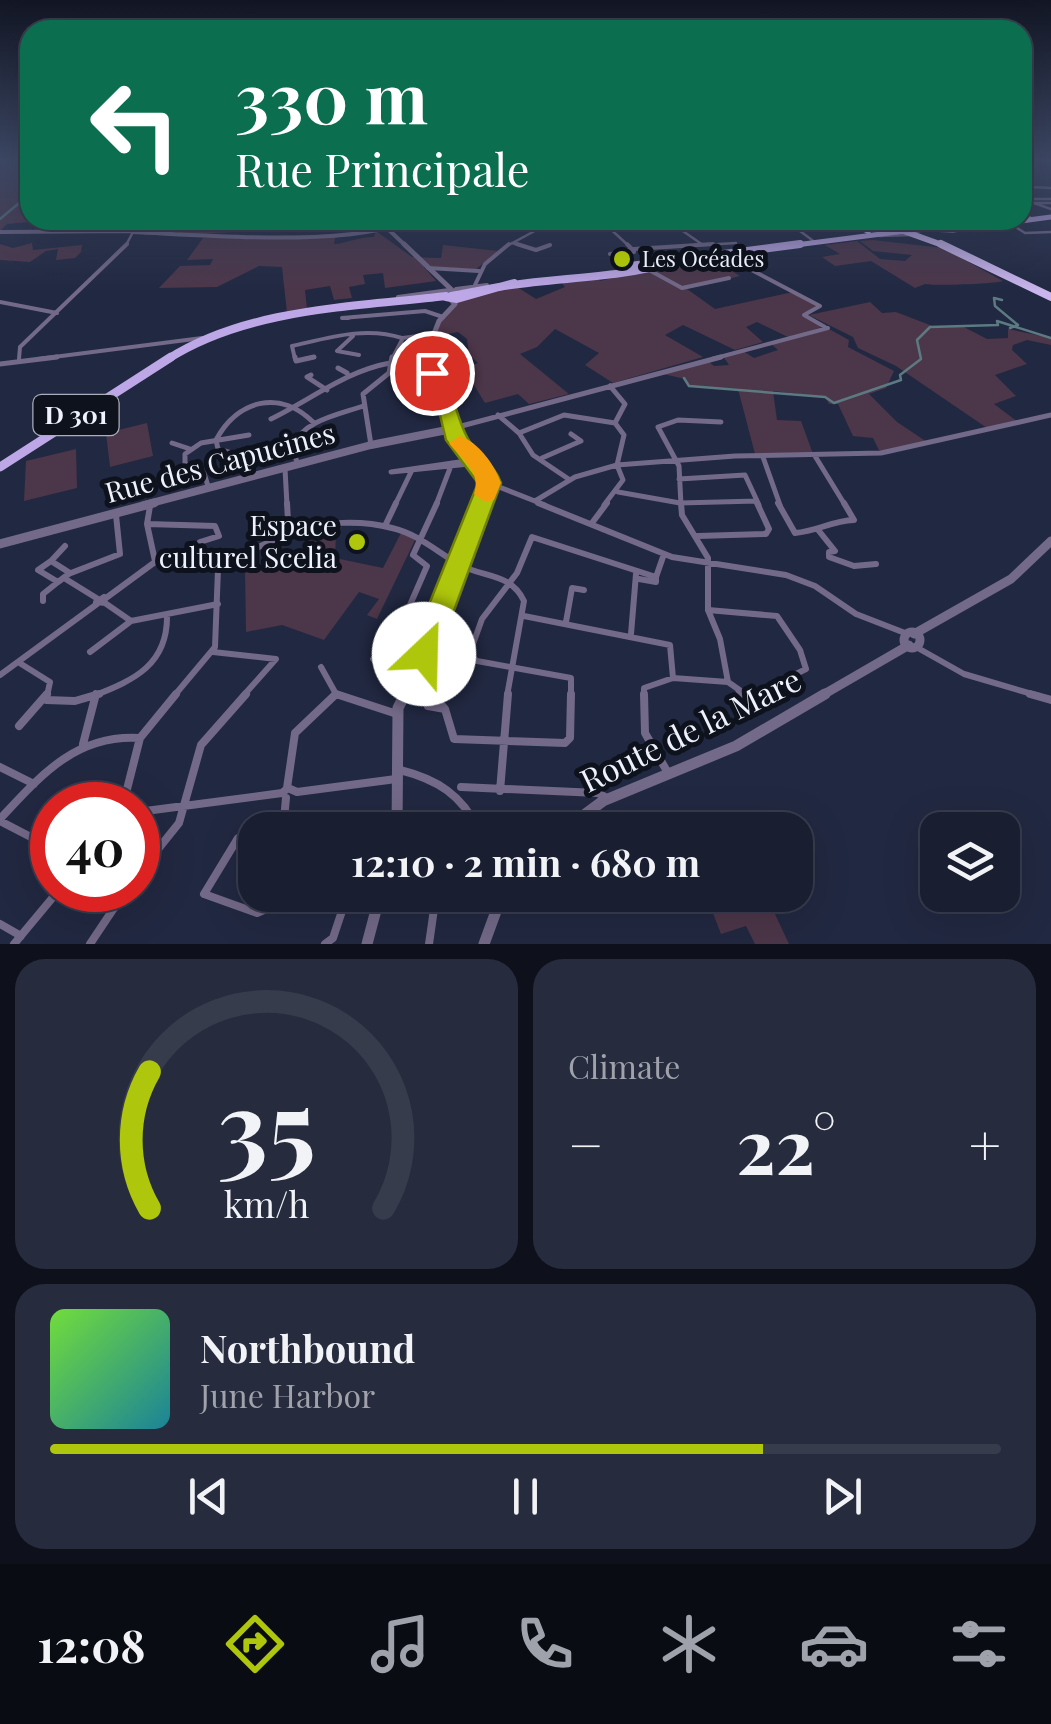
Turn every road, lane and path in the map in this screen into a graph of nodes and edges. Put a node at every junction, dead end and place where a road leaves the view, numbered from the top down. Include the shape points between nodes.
1 (389, 230) joint
2 (536, 230) edge
3 (611, 230) edge
4 (680, 230) edge
5 (800, 230) edge
6 (863, 230) edge
7 (905, 230) edge
8 (912, 230) edge
9 (1019, 230) edge
10 (133, 231) junction
11 (906, 231) junction
12 (0, 232) edge
13 (1051, 232) edge
14 (871, 235) junction
15 (512, 242) junction
16 (736, 243) dead end
17 (818, 244) junction
18 (550, 245) dead end
19 (703, 245) junction
20 (630, 250) junction
21 (610, 254) dead end
22 (737, 254) junction
23 (647, 266) junction
24 (428, 268) junction
25 (479, 271) junction
26 (729, 278) dead end
27 (487, 285) dead end
28 (474, 287) junction
29 (452, 294) junction
30 (1051, 296) edge
31 (0, 302) edge
32 (56, 313) junction
33 (445, 314) junction
34 (349, 318) dead end
35 (432, 334) junction
36 (353, 336) junction
37 (205, 338) junction
38 (402, 338) junction
39 (358, 356) dead end
40 (314, 357) dead end
41 (19, 360) junction
42 (390, 363) junction
43 (0, 364) edge
44 (338, 368) dead end
45 (347, 373) junction
46 (311, 375) dead end
47 (610, 386) junction
48 (328, 390) junction
49 (296, 406) junction
50 (363, 406) junction
51 (498, 415) junction
52 (1051, 415) edge
53 (271, 419) dead end
54 (721, 422) dead end
55 (314, 423) junction
56 (615, 423) junction
57 (452, 429) junction
58 (519, 432) junction
59 (571, 434) dead end
60 (250, 435) dead end
61 (216, 440) junction
62 (172, 443) dead end
63 (371, 445) junction
64 (292, 447) junction
65 (190, 449) junction
66 (763, 456) junction
67 (815, 456) junction
68 (542, 458) junction
69 (478, 461) junction
70 (678, 462) junction
71 (298, 465) junction
72 (452, 465) junction
73 (617, 465) junction
74 (0, 467) edge
75 (285, 468) junction
76 (679, 479) junction
77 (570, 480) junction
78 (489, 483) junction
79 (208, 490) junction
80 (618, 492) junction
81 (536, 501) junction
82 (757, 501) junction
83 (680, 503) junction
84 (150, 506) junction
85 (116, 515) junction
86 (288, 520) dead end
87 (592, 523) junction
88 (148, 524) junction
89 (386, 526) junction
90 (818, 531) junction
91 (698, 536) junction
92 (421, 538) junction
93 (200, 542) dead end
94 (1051, 542) edge
95 (0, 544) edge
96 (65, 546) dead end
97 (664, 554) junction
98 (51, 562) junction
99 (155, 562) junction
100 (709, 562) junction
101 (460, 564) junction
102 (876, 564) dead end
103 (218, 568) junction
104 (637, 576) junction
105 (64, 578) junction
106 (510, 581) junction
107 (584, 590) dead end
108 (43, 601) dead end
109 (102, 601) junction
110 (218, 604) junction
111 (708, 610) junction
112 (168, 615) junction
113 (524, 616) junction
114 (131, 621) junction
115 (566, 622) junction
116 (631, 635) junction
117 (396, 637) dead end
118 (913, 639) junction
119 (90, 652) dead end
120 (213, 652) junction
121 (373, 659) dead end
122 (18, 662) junction
123 (511, 666) junction
124 (321, 667) dead end
125 (0, 675) edge
126 (411, 676) junction
127 (673, 678) junction
128 (728, 682) junction
129 (96, 692) junction
130 (336, 694) junction
131 (46, 700) junction
132 (1051, 700) edge
133 (446, 709) dead end
134 (397, 714) junction
135 (19, 726) dead end
136 (140, 738) junction
137 (503, 741) junction
138 (83, 744) junction
139 (0, 767) edge
140 (668, 773) junction
141 (400, 775) junction
142 (30, 782) edge
143 (36, 782) edge
144 (129, 782) edge
145 (461, 787) dead end
146 (30, 788) edge
147 (500, 791) junction
148 (287, 793) junction
149 (605, 798) junction
150 (185, 806) junction
151 (160, 809) edge
152 (285, 812) edge
153 (398, 812) edge
154 (470, 812) edge
155 (587, 812) edge
156 (0, 820) edge
157 (30, 836) edge
158 (238, 838) edge
159 (160, 847) edge
160 (238, 906) edge
161 (41, 912) edge
162 (111, 912) edge
163 (341, 912) edge
164 (376, 912) edge
165 (434, 912) edge
166 (494, 912) edge
167 (0, 924) edge
168 (17, 940) edge
169 (90, 944) edge
170 (325, 944) edge
171 (368, 944) edge
172 (429, 944) edge
173 (484, 944) edge

1 - 10 street via 255,237
1 - 24 street
2 - 15 street
3 - 20 street
4 - 19 street
5 - 17 street
6 - 14 highway
7 - 30 highway
8 - 11 main road, D 301, bridge
9 - 13 street
10 - 12 street
10 - 32 street via 126,246
11 - 14 main road, D 301
11 - 14 street
11 - 30 highway
14 - 17 main road, D 301
15 - 18 street via 536,250
15 - 25 street
16 - 19 street
17 - 22 main road, D 301
19 - 20 street
20 - 21 street
20 - 23 street
20 - 23 street
22 - 23 main road, D 301
22 - 47 street via 747,268 820,306 804,316 828,328
23 - 26 street via 682,288
23 - 29 main road, D 301
24 - 25 street
24 - 29 street
25 - 28 street
27 - 28 street
28 - 29 street
29 - 33 street
29 - 37 main road, D 301 via 284,315
31 - 32 street
32 - 41 street via 20,348
33 - 34 street
33 - 35 street
35 - 38 street
35 - 57 street via 422,356 444,390
36 - 38 street
36 - 39 street via 337,351
36 - 40 street via 292,346 296,360
37 - 41 street
37 - 74 main road, D 301 via 165,356
38 - 42 street
41 - 43 street
42 - 45 street
42 - 50 street via 389,373 364,394
44 - 45 street
45 - 48 street
46 - 48 street
47 - 51 street
47 - 56 street via 624,404
48 - 49 street
49 - 53 street
49 - 55 street
49 - 61 street via 276,402 243,412
50 - 55 street
50 - 63 street
51 - 57 street
51 - 58 street
52 - 67 street via 893,452
54 - 70 street via 658,426
55 - 64 street
56 - 58 street via 564,415
56 - 73 street via 624,435
57 - 63 street, Rue des Capucines
57 - 69 street
58 - 68 street via 530,452
59 - 68 street via 581,441
60 - 61 street
61 - 64 street via 218,449 239,456
61 - 65 street
62 - 65 street
63 - 71 street, Rue des Capucines
64 - 71 street
65 - 79 street via 184,463 204,473
66 - 67 street
66 - 70 street
66 - 90 street via 796,533
67 - 90 street via 854,520 829,521
68 - 77 street
69 - 72 street
69 - 78 street
70 - 73 street
70 - 76 street
71 - 75 street, Rue des Capucines
72 - 89 street via 412,470
72 - 92 street
73 - 77 street
73 - 80 street via 623,480
75 - 79 street, Rue des Capucines
75 - 86 street
76 - 82 street via 741,474
76 - 83 street
77 - 81 street
78 - 81 street
78 - 101 street
79 - 84 street, Rue des Capucines
80 - 83 street
80 - 87 street via 602,503
81 - 87 street
82 - 83 street
82 - 91 street via 768,533
83 - 91 street
84 - 85 street, Rue des Capucines
84 - 88 street
85 - 95 street, Rue des Capucines
85 - 105 street via 120,554
87 - 97 street
88 - 93 street via 215,526 219,536
88 - 99 street
89 - 92 street
89 - 103 street via 315,527
90 - 102 street via 834,552 829,557 854,566
91 - 100 street
92 - 101 street
92 - 117 street via 412,556 428,566
94 - 118 street, Route de la Mare via 1011,579
96 - 98 street
97 - 100 street
97 - 104 street via 656,582
98 - 105 street
98 - 105 street via 38,570
99 - 103 street via 186,570
99 - 109 street
100 - 111 street
100 - 118 street via 786,574
101 - 106 street
101 - 126 street
103 - 110 street
104 - 106 street via 618,562 532,537
104 - 116 street
105 - 108 street
105 - 109 street
106 - 113 street via 523,596
106 - 123 street via 480,615 470,655
107 - 115 street via 572,588
109 - 114 street
109 - 122 street
110 - 112 street
110 - 120 street
111 - 128 street
111 - 128 street via 777,616 806,662 804,671 751,696
112 - 114 street
112 - 129 street via 162,650 126,684
113 - 115 street
113 - 123 street
114 - 119 street
115 - 116 street
116 - 127 street via 670,645
118 - 132 street via 964,674
118 - 140 street, Route de la Mare via 787,719
120 - 136 street
120 - 150 street via 276,659 201,745
121 - 126 street
122 - 125 street
122 - 131 street via 50,682
123 - 137 street
123 - 137 street via 572,680 570,738 565,744
124 - 130 street
126 - 134 street
127 - 128 street
127 - 140 street via 643,692 645,732
129 - 131 street
129 - 138 street
130 - 134 street
130 - 148 street via 295,732
131 - 135 street
133 - 137 street via 454,739
134 - 141 street
136 - 138 street
136 - 144 street
137 - 147 street
138 - 143 street
139 - 142 street
140 - 149 street, Route de la Mare
141 - 148 street
141 - 153 street
141 - 154 street via 452,791
145 - 147 street
146 - 156 street
147 - 149 street
148 - 150 street
148 - 152 street
149 - 155 street, Route de la Mare
150 - 151 street
150 - 159 street
156 - 157 street
158 - 160 street via 204,894
161 - 168 street
162 - 169 street
163 - 170 street
164 - 171 street
165 - 172 street
166 - 173 street
167 - 168 street

